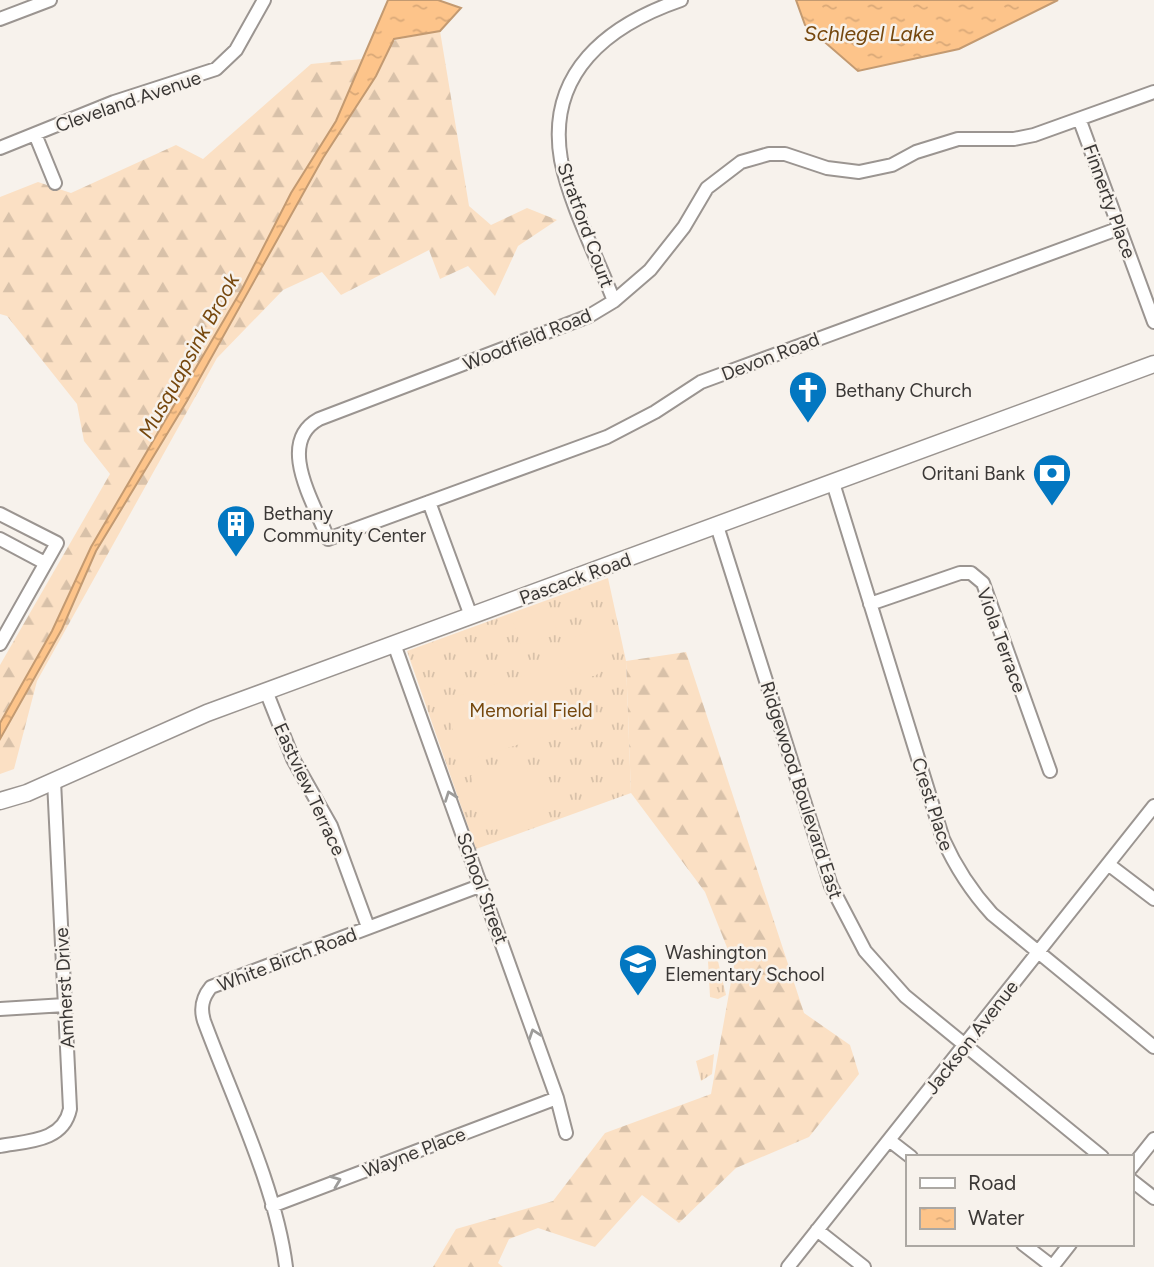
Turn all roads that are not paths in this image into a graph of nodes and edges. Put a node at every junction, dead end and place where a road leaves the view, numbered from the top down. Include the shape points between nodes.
1 (50, 0) edge
2 (264, 0) edge
3 (681, 0) edge
4 (0, 19) edge
5 (1154, 92) edge
6 (1080, 121) junction
7 (35, 134) junction
8 (0, 148) edge
9 (55, 183) dead end
10 (1120, 228) junction
11 (614, 301) junction
12 (1154, 322) edge
13 (1154, 364) edge
14 (833, 483) junction
15 (429, 502) junction
16 (0, 514) edge
17 (717, 526) junction
18 (0, 539) edge
19 (46, 563) junction
20 (870, 604) junction
21 (471, 616) junction
22 (0, 644) edge
23 (394, 644) junction
24 (266, 691) junction
25 (1050, 771) dead end
26 (54, 781) junction
27 (0, 801) edge
28 (1154, 806) edge
29 (1108, 864) junction
30 (482, 885) junction
31 (1154, 899) edge
32 (368, 927) junction
33 (1038, 952) junction
34 (65, 1005) junction
35 (0, 1009) edge
36 (964, 1046) junction
37 (1154, 1047) edge
38 (557, 1098) junction
39 (566, 1133) dead end
40 (1154, 1139) edge
41 (889, 1140) junction
42 (0, 1146) edge
43 (908, 1155) edge
44 (1100, 1155) edge
45 (1133, 1165) edge
46 (1133, 1182) edge
47 (1154, 1198) edge
48 (272, 1206) junction
49 (817, 1230) junction
50 (1026, 1246) edge
51 (1068, 1246) edge
52 (286, 1267) edge
53 (788, 1267) edge
54 (864, 1267) edge
55 (1052, 1267) edge

1 - 4 street
2 - 7 street, Cleveland Avenue via 236,50 216,69
3 - 11 street, Stratford Court via 625,23 596,46 575,76 562,110 559,142 565,176
5 - 6 street, Woodfield Road
6 - 10 street, Finnerty Place
6 - 11 street, Woodfield Road via 1014,139 958,139 892,165 859,172 827,168 785,154 741,162 707,188 669,249
7 - 8 street, Cleveland Avenue
7 - 9 street
10 - 12 street, Finnerty Place
10 - 15 street, Devon Road via 701,382 607,437
11 - 15 street, Woodfield Road via 568,326 319,419 303,431 298,459 328,539
13 - 14 street, Pascack Road
14 - 17 street, Pascack Road
14 - 20 street, Crest Place
15 - 21 street
16 - 19 street via 57,543
17 - 21 street, Pascack Road
17 - 36 street, Ridgewood Boulevard East via 841,908 865,951 905,996
18 - 19 street
19 - 22 street
20 - 25 street, Viola Terrace via 960,573 978,577
20 - 33 street, Crest Place via 953,862 975,897
21 - 23 street, Pascack Road
23 - 24 street, Pascack Road
30 -> 23 street, School Street
24 - 26 street, Pascack Road
24 - 32 street, Eastview Terrace via 293,759 331,826
26 - 27 street, Pascack Road
26 - 34 street, Amherst Drive
28 - 29 street, Jackson Avenue
29 - 31 street
29 - 33 street, Jackson Avenue
30 - 32 street, White Birch Road
38 -> 30 street, School Street
32 - 48 street, White Birch Road via 211,987 202,1004 204,1021
33 - 36 street, Jackson Avenue
33 - 37 street, Crest Place
34 - 35 street
34 - 42 street, Amherst Drive via 68,1117 49,1137
36 - 41 street, Jackson Avenue
36 - 44 street, Ridgewood Boulevard East
38 - 39 street, School Street
48 -> 38 street, Wayne Place
40 - 45 street
41 - 43 street
41 - 49 street, Jackson Avenue
46 - 47 street
48 - 52 street, White Birch Road
49 - 53 street, Jackson Avenue
49 - 54 street
50 - 55 street
51 - 55 street

